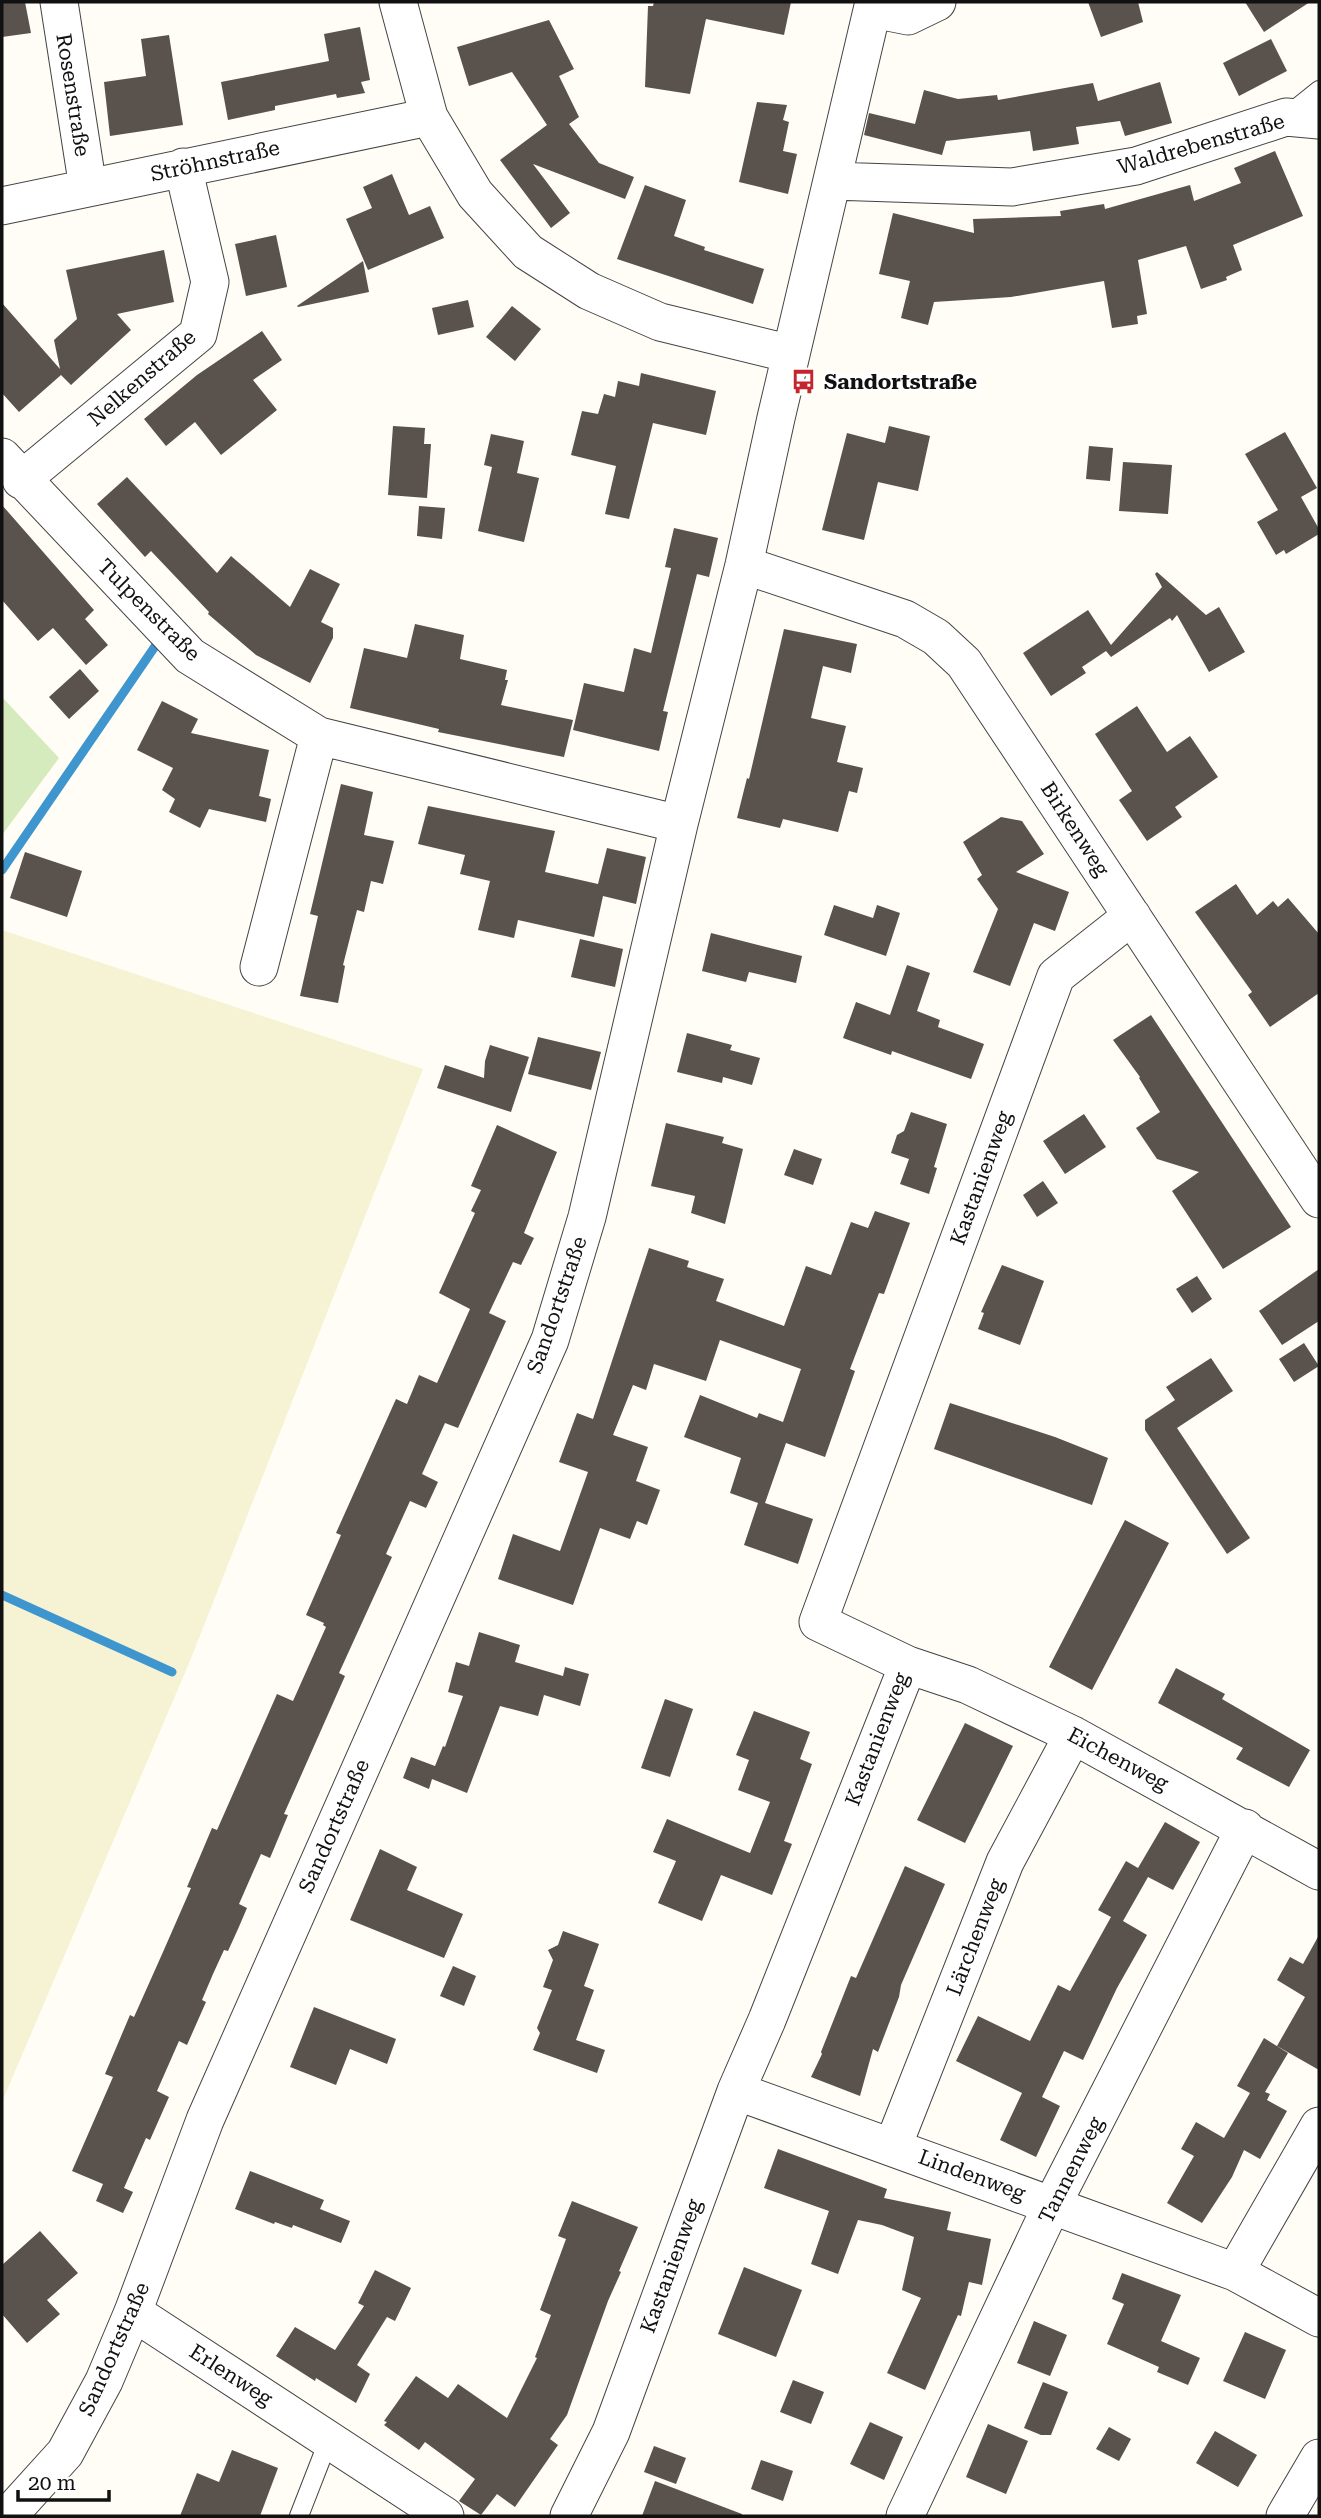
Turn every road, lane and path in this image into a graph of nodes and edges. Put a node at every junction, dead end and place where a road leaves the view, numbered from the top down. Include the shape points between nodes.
1 (59, 2) edge
2 (398, 2) edge
3 (937, 2) edge
4 (873, 5) edge
5 (1319, 90) edge
6 (429, 117) junction
7 (1303, 118) edge
8 (183, 167) junction
9 (832, 181) junction
10 (88, 188) junction
11 (2, 206) edge
12 (791, 354) junction
13 (12, 468) edge
14 (744, 565) junction
15 (319, 736) junction
16 (679, 824) junction
17 (1132, 916) junction
18 (259, 967) dead end
19 (1319, 1199) edge
20 (908, 1665) junction
21 (1073, 1735) junction
22 (1245, 1828) junction
23 (1319, 1871) edge
24 (736, 2091) junction
25 (1319, 2126) edge
26 (893, 2146) junction
27 (1052, 2205) junction
28 (1236, 2272) junction
29 (133, 2312) junction
30 (1319, 2318) edge
31 (329, 2439) junction
32 (1319, 2458) edge
33 (8, 2516) edge
34 (299, 2516) edge
35 (445, 2516) edge
36 (569, 2516) edge
37 (905, 2516) edge
38 (1285, 2516) edge

1 - 10 street, Rosenstraße
2 - 6 street
3 - 4 street, Sandortstraße via 908,16
4 - 9 street, Sandortstraße
5 - 7 lane
6 - 8 street, Ströhnstraße
6 - 12 street via 475,194 538,259 589,291 660,322
7 - 9 street, Waldrebenstraße via 1136,166 1012,187
8 - 10 street, Ströhnstraße
8 - 13 street, Nelkenstraße via 210,282 198,334
9 - 12 street, Sandortstraße
10 - 11 street, Ströhnstraße
12 - 14 street, Sandortstraße
13 - 15 street, Tulpenstraße via 190,656
14 - 16 street, Sandortstraße
14 - 17 street, Birkenweg via 905,619 964,663
15 - 16 street, Tulpenstraße
15 - 18 street
16 - 29 street, Sandortstraße via 587,1217 550,1340 205,2120
17 - 19 street, Birkenweg
17 - 20 street, Kastanienweg via 1056,976 818,1622
20 - 21 street, Eichenweg via 968,1685
20 - 24 street, Kastanienweg
21 - 22 street, Eichenweg
21 - 26 street, Lärchenweg via 1005,1862
22 - 23 street, Eichenweg
22 - 27 street, Tannenweg
24 - 26 street, Lindenweg
24 - 36 street, Kastanienweg via 611,2432
25 - 28 street
26 - 27 street, Lindenweg
27 - 28 street, Lindenweg
27 - 37 street, Tannenweg
28 - 30 street, Lindenweg
29 - 31 street, Erlenweg
29 - 33 street, Sandortstraße via 104,2381 65,2454
31 - 34 lane
31 - 35 street, Erlenweg
32 - 38 street

